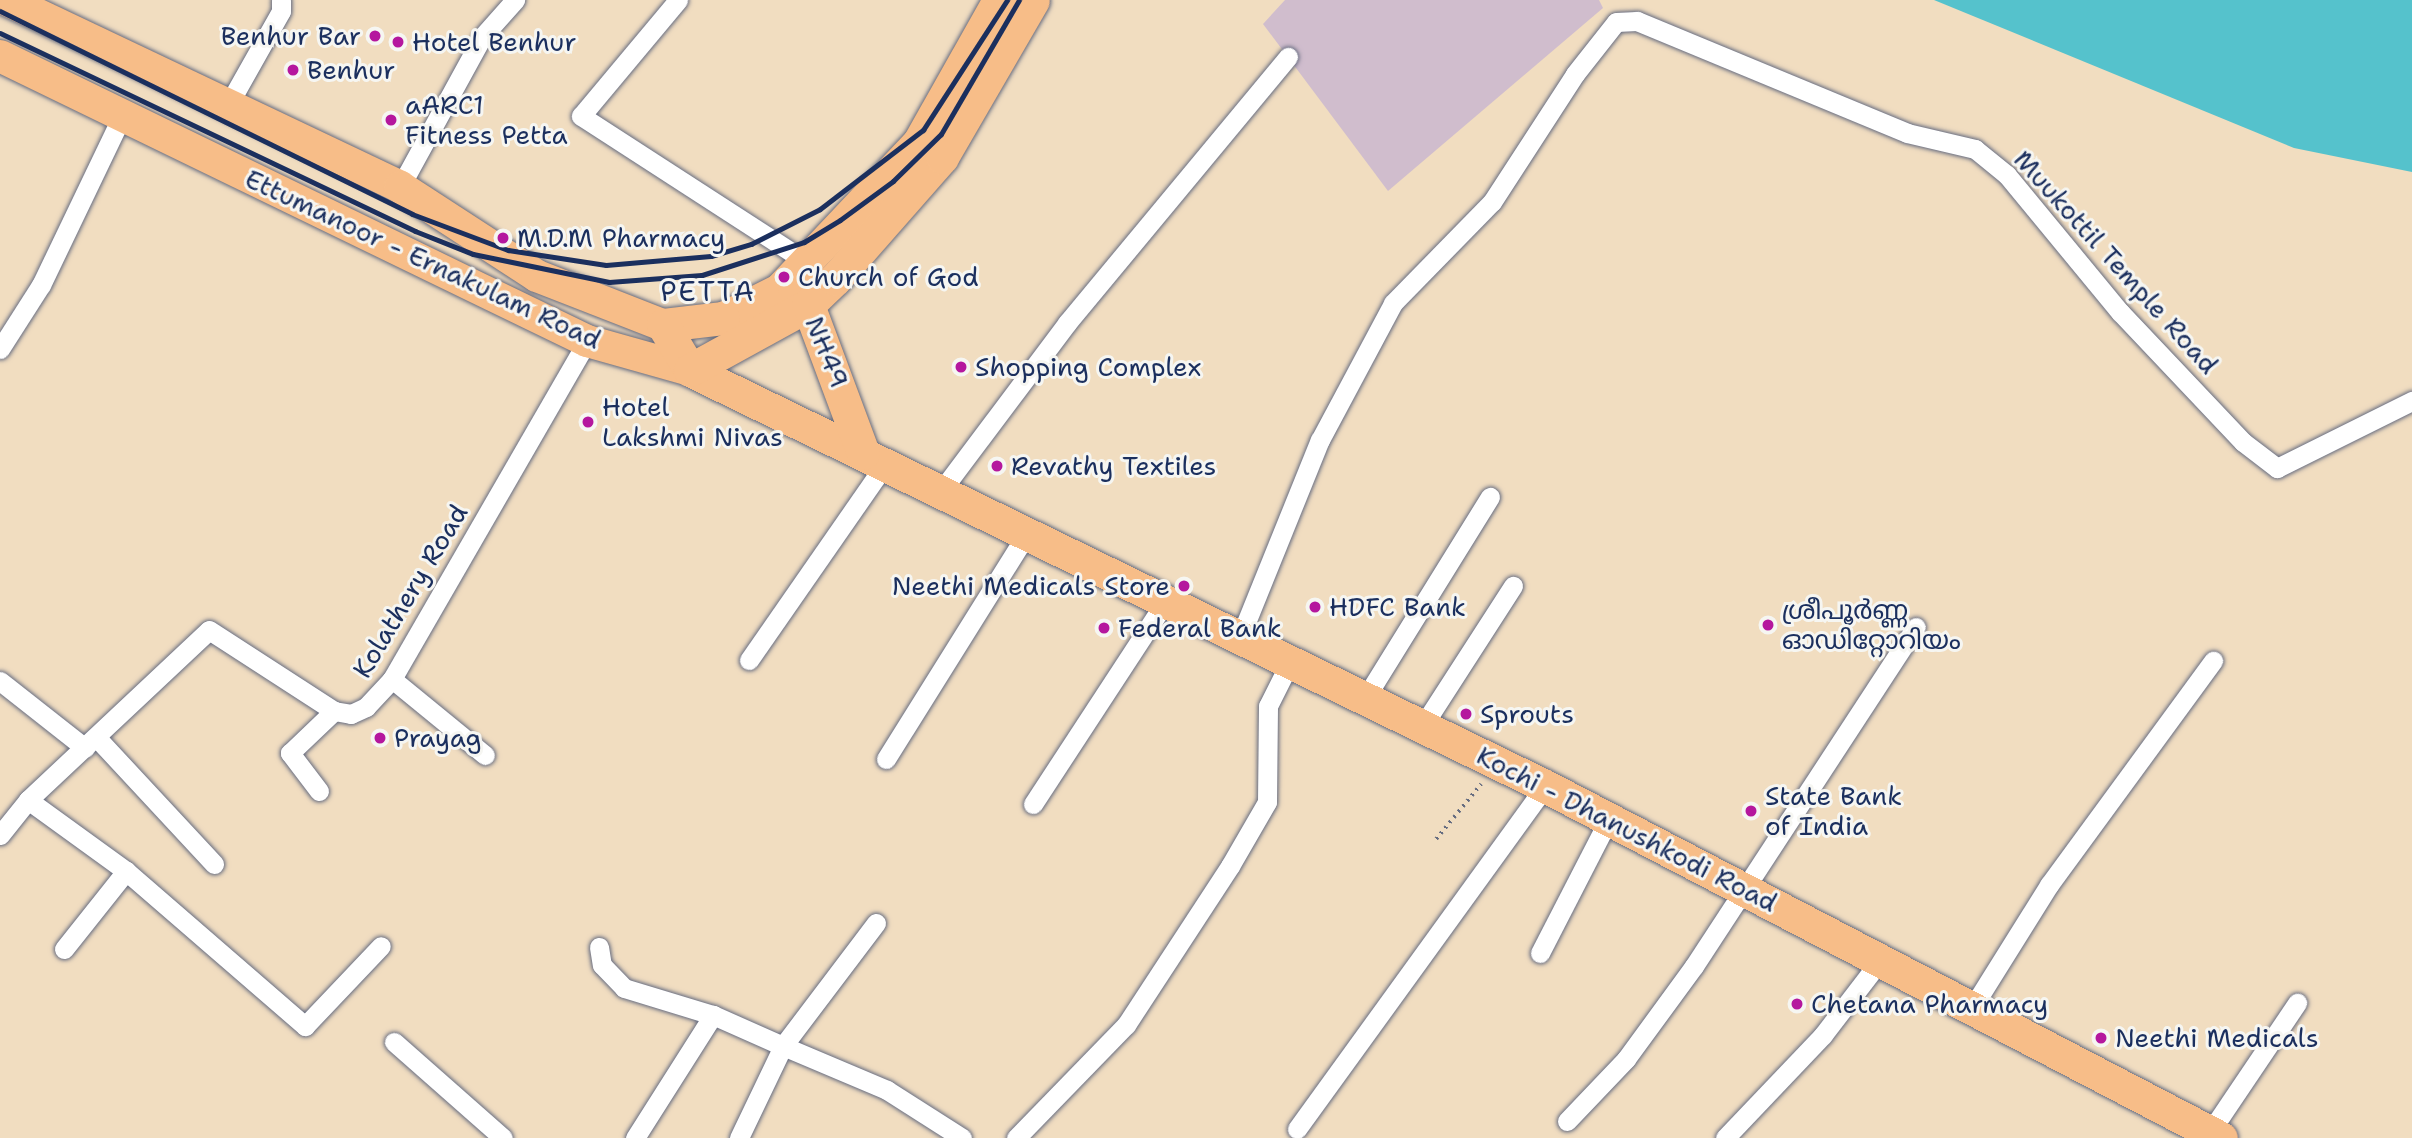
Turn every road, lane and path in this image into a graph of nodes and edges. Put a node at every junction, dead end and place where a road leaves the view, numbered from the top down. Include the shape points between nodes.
1 (7, 0) edge
2 (281, 0) edge
3 (515, 0) edge
4 (678, 0) edge
5 (999, 0) edge
6 (1033, 0) edge
7 (0, 56) edge
8 (1288, 57) dead end
9 (227, 107) junction
10 (122, 116) junction
11 (400, 187) junction
12 (801, 283) junction
13 (663, 325) junction
14 (587, 341) junction
15 (0, 349) edge
16 (690, 370) junction
17 (2412, 401) edge
18 (868, 449) junction
19 (941, 491) junction
20 (1490, 497) dead end
21 (1027, 533) junction
22 (1513, 586) dead end
23 (1164, 604) junction
24 (1916, 627) dead end
25 (1239, 640) junction
26 (749, 660) dead end
27 (2213, 661) dead end
28 (1289, 664) junction
29 (392, 679) junction
30 (0, 681) edge
31 (1364, 700) junction
32 (334, 711) junction
33 (1422, 727) junction
34 (91, 743) junction
35 (485, 755) dead end
36 (886, 759) dead end
37 (1498, 764) junction
38 (1545, 786) junction
39 (319, 791) dead end
40 (28, 800) junction
41 (1033, 804) dead end
42 (1609, 819) junction
43 (0, 835) edge
44 (1436, 839) dead end
45 (214, 864) dead end
46 (126, 871) junction
47 (1743, 887) junction
48 (876, 923) dead end
49 (381, 946) dead end
50 (599, 947) dead end
51 (64, 949) dead end
52 (1540, 953) dead end
53 (1882, 958) junction
54 (2297, 1003) dead end
55 (1974, 1005) junction
56 (713, 1016) junction
57 (394, 1042) dead end
58 (783, 1046) junction
59 (1567, 1121) dead end
60 (1297, 1129) dead end
61 (2216, 1135) edge
62 (503, 1138) edge
63 (635, 1138) edge
64 (739, 1138) edge
65 (962, 1138) edge
66 (1016, 1138) edge
67 (1725, 1138) edge

1 - 9 main road
2 - 9 street via 281,11
3 - 11 street via 482,37
4 - 12 street via 581,116
5 - 12 highway via 919,142
6 - 12 highway via 942,157
7 - 10 main road, Ettumanoor - Ernakulam Road
8 - 19 street via 1067,323
9 - 11 main road
10 - 14 main road, Ettumanoor - Ernakulam Road
10 - 15 street via 41,285
11 - 13 main road via 537,276
12 - 13 highway via 723,318
12 - 16 highway
12 - 18 highway, NH49 / NH49
13 - 16 highway
14 - 16 main road, Ettumanoor - Ernakulam Road
14 - 29 street, Kolathery Road
16 - 18 highway, Kochi - Dhanushkodi Road
17 - 25 street, Muukottil Temple Road via 2277,468 2214,412 2120,312 2007,175 1975,149 1908,133 1637,21 1616,22 1575,74 1492,202 1393,303 1320,440
18 - 19 highway, Kochi - Dhanushkodi Road
18 - 26 street
19 - 21 highway, Kochi - Dhanushkodi Road
20 - 31 street
21 - 23 highway, Kochi - Dhanushkodi Road
21 - 36 street
22 - 33 street
23 - 25 highway, Kochi - Dhanushkodi Road
23 - 41 street
24 - 47 street
25 - 28 highway, Kochi - Dhanushkodi Road
27 - 55 street via 2049,885
28 - 31 highway, Kochi - Dhanushkodi Road
28 - 66 street via 1268,706 1267,802 1126,1025
29 - 32 street, Kolathery Road via 359,712
29 - 35 street
30 - 34 street
31 - 33 highway, Kochi - Dhanushkodi Road
32 - 34 street via 209,630
32 - 39 street via 290,752
33 - 37 highway, Kochi - Dhanushkodi Road
34 - 40 street
34 - 45 street
37 - 38 highway, Kochi - Dhanushkodi Road
37 - 44 path
38 - 42 highway, Kochi - Dhanushkodi Road
38 - 60 street
40 - 43 street
40 - 46 street
42 - 47 highway, Kochi - Dhanushkodi Road
42 - 52 street
46 - 49 street via 305,1026
46 - 51 street
47 - 53 highway, Kochi - Dhanushkodi Road
47 - 59 street via 1626,1059
48 - 58 street
50 - 56 street via 602,964 624,988
53 - 55 highway, Kochi - Dhanushkodi Road
53 - 67 street via 1823,1035
54 - 61 street
55 - 61 highway, Kochi - Dhanushkodi Road
56 - 58 street
56 - 63 street
57 - 62 street
58 - 64 street
58 - 65 street via 887,1090

